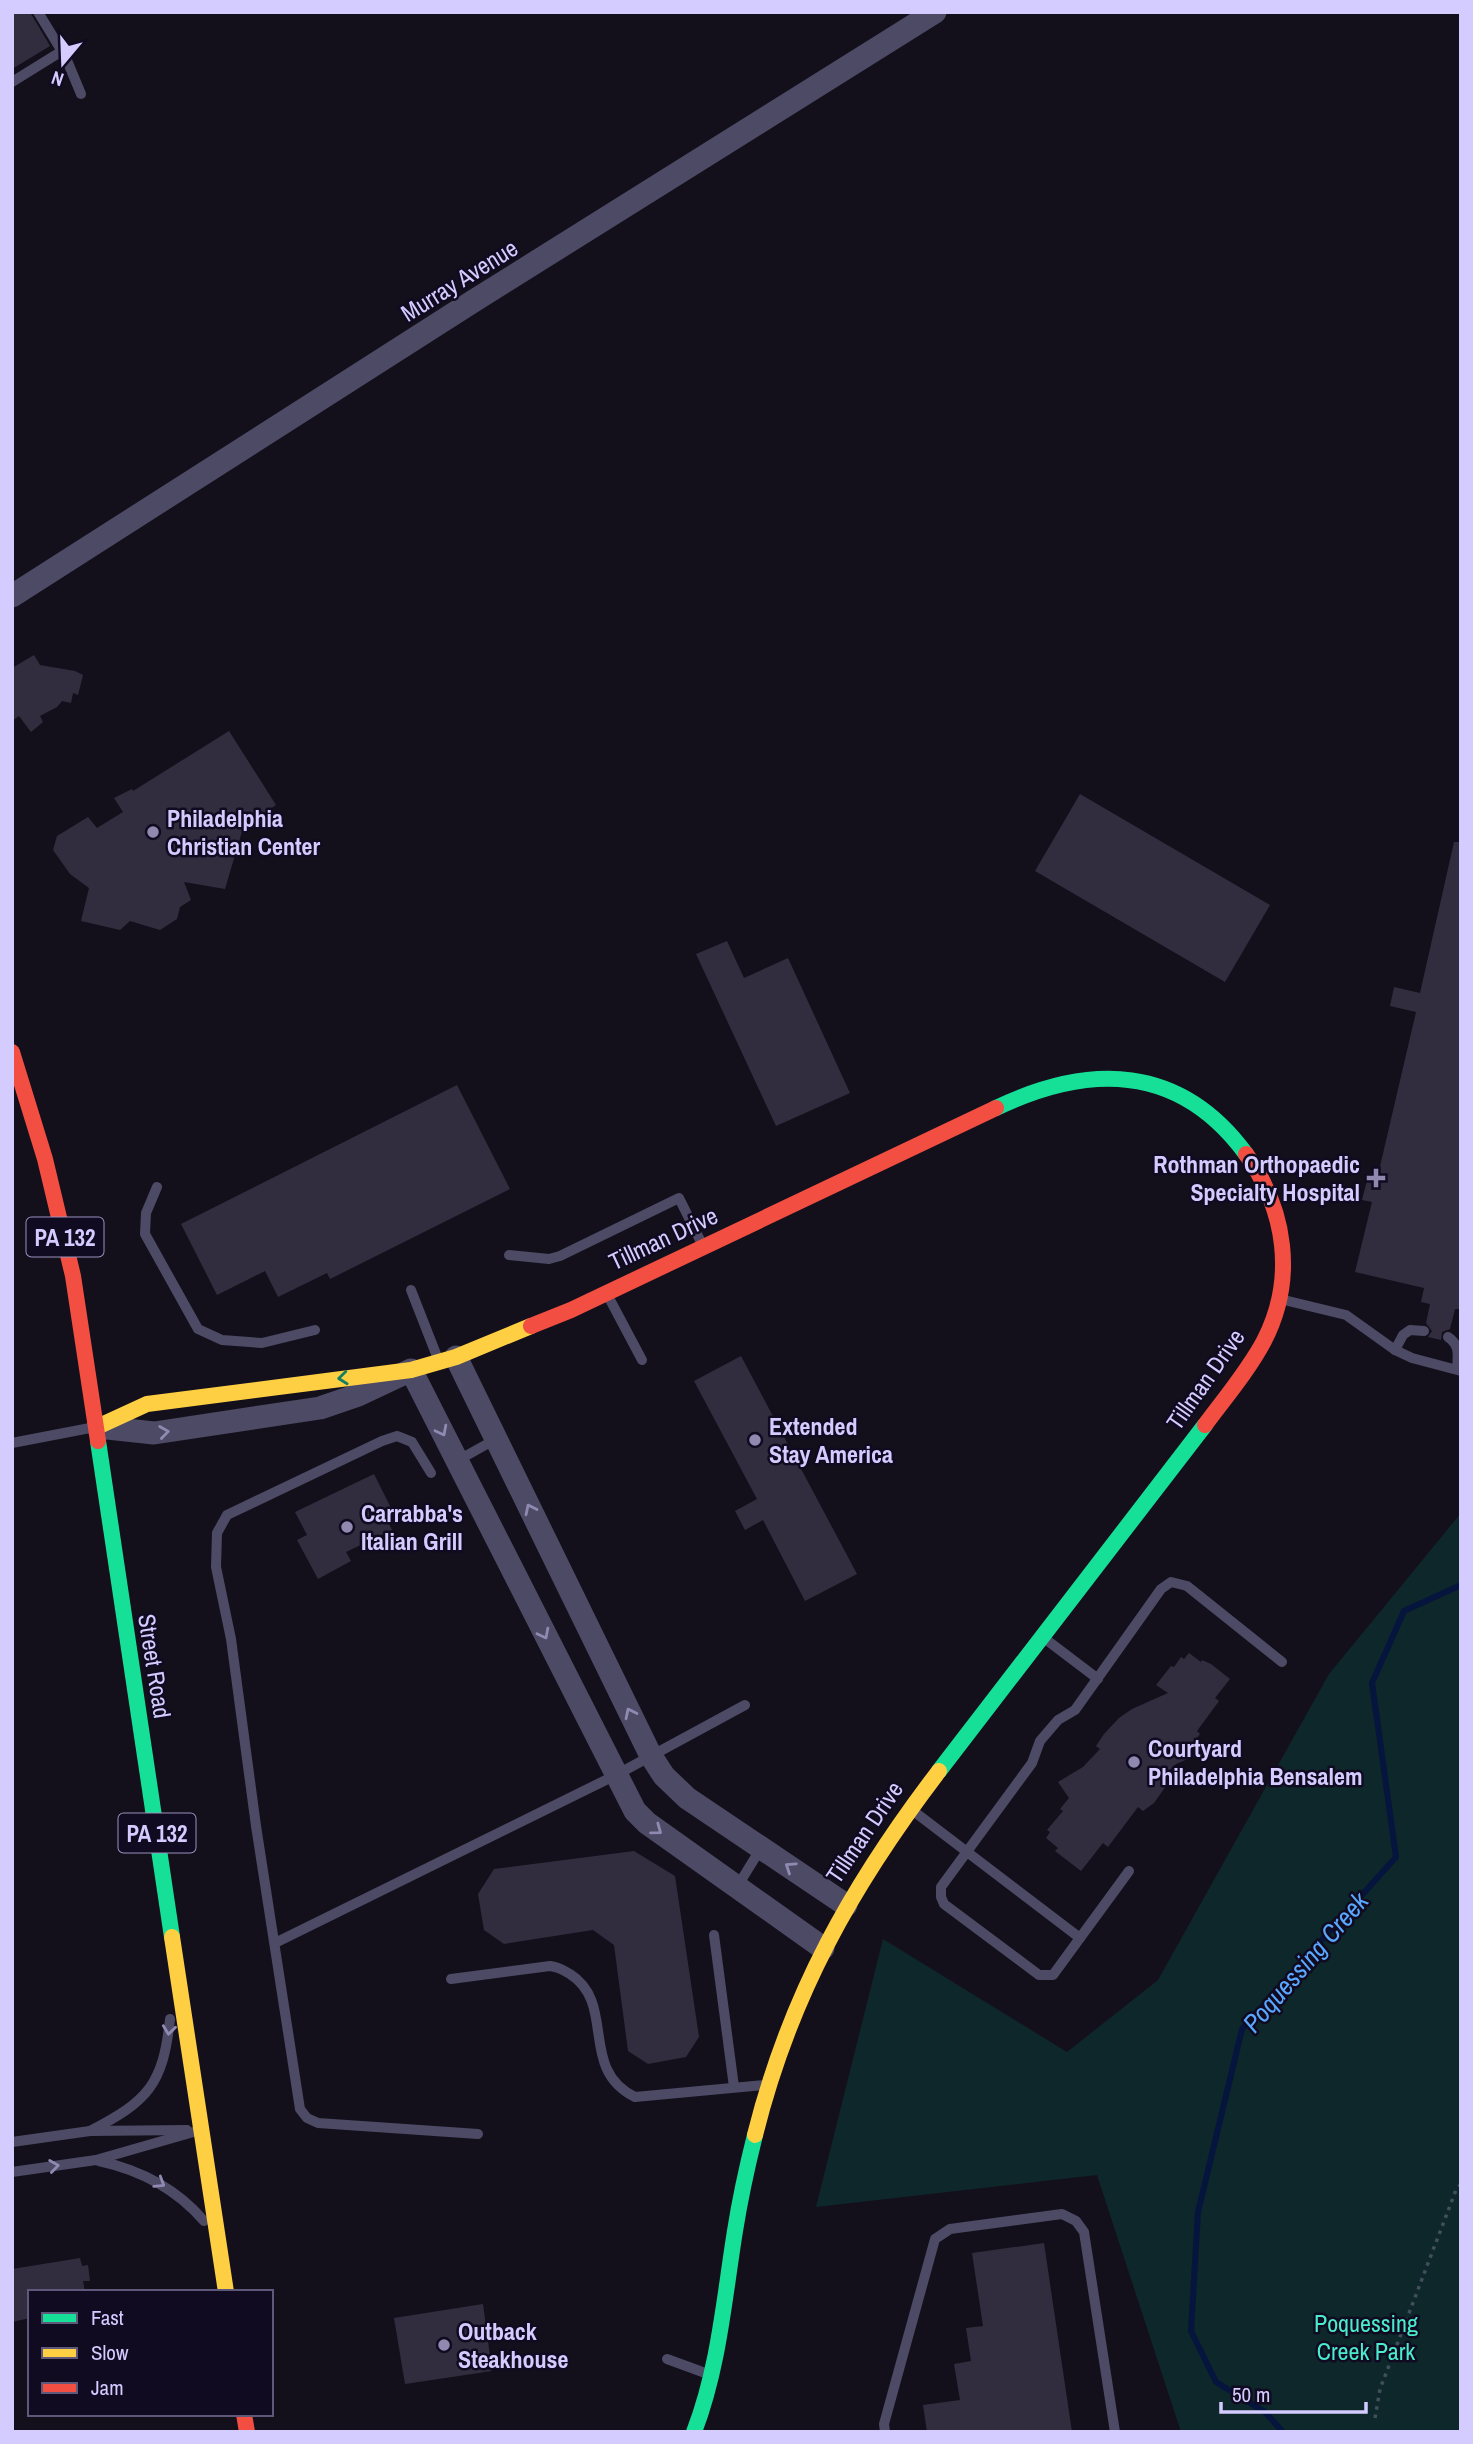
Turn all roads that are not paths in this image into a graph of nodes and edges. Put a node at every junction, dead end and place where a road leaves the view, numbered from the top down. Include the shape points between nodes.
1 (38, 12) edge
2 (935, 12) edge
3 (62, 51) junction
4 (12, 82) edge
5 (81, 94) dead end
6 (12, 596) edge
7 (12, 1052) edge
8 (157, 1187) dead end
9 (703, 1248) junction
10 (509, 1255) dead end
11 (411, 1290) dead end
12 (606, 1294) junction
13 (1280, 1299) junction
14 (315, 1330) dead end
15 (1424, 1331) dead end
16 (1448, 1337) dead end
17 (1395, 1350) junction
18 (447, 1360) junction
19 (642, 1360) dead end
20 (411, 1370) junction
21 (1459, 1370) edge
22 (97, 1427) junction
23 (496, 1439) junction
24 (12, 1443) edge
25 (453, 1463) junction
26 (431, 1473) dead end
27 (1042, 1636) junction
28 (1282, 1662) dead end
29 (1098, 1679) junction
30 (746, 1705) dead end
31 (651, 1755) junction
32 (616, 1775) junction
33 (910, 1808) junction
34 (761, 1848) junction
35 (967, 1851) junction
36 (1129, 1871) dead end
37 (737, 1886) junction
38 (846, 1905) junction
39 (714, 1935) dead end
40 (1080, 1938) junction
41 (275, 1943) junction
42 (823, 1948) junction
43 (177, 1963) junction
44 (451, 1979) dead end
45 (768, 2084) junction
46 (734, 2087) junction
47 (202, 2130) junction
48 (90, 2131) junction
49 (478, 2134) dead end
50 (12, 2142) edge
51 (96, 2160) junction
52 (12, 2172) edge
53 (218, 2237) junction
54 (226, 2290) edge
55 (667, 2359) dead end
56 (711, 2375) junction
57 (694, 2432) edge
58 (885, 2432) edge
59 (1115, 2432) edge

1 - 3 lane
2 - 6 street, Murray Avenue
3 - 4 lane
3 - 5 lane
7 - 22 street, Street Road / PA 132 via 58,1207
8 - 14 lane via 146,1213 145,1234 198,1329 222,1340 262,1343
9 - 10 lane via 680,1198 560,1256
9 - 12 street, Tillman Drive
9 - 13 street, Tillman Drive via 1022,1095 1086,1077 1117,1077 1162,1088 1198,1105 1247,1152 1279,1220 1284,1256
11 - 18 lane
12 - 18 street, Tillman Drive
12 - 19 lane
13 - 17 lane via 1346,1315
13 - 27 street, Tillman Drive via 1249,1367
15 - 17 lane via 1410,1330
16 - 21 lane via 1455,1342
17 - 21 lane
18 - 20 street, Tillman Drive
18 - 23 street
20 - 22 street, Tillman Drive via 320,1408 154,1433
20 -> 25 street
22 - 24 lane
22 - 43 street, Street Road / PA 132
23 - 25 lane
31 -> 23 street
25 -> 32 street
26 - 41 lane via 412,1442 397,1436 227,1515 217,1533 216,1567 231,1639
27 - 29 lane
27 - 33 street, Tillman Drive
28 - 29 lane via 1187,1586 1171,1582 1161,1589
29 - 35 lane via 1075,1710 1048,1729 1032,1763
30 - 31 lane
31 - 32 lane
31 - 34 street via 675,1788
32 -> 37 street via 635,1811 647,1823
32 - 41 lane
33 - 35 lane
33 - 38 street, Tillman Drive
34 - 37 lane
38 -> 34 street
35 - 40 lane
35 - 40 lane via 941,1887 944,1904 1039,1975 1053,1975
36 - 40 lane
37 - 42 street
38 - 42 street, Tillman Drive
39 - 46 lane
41 - 49 lane via 300,2109 307,2118 318,2123
42 - 45 street, Tillman Drive via 796,2005
43 - 47 street, Street Road / PA 132
43 -> 48 lane via 168,2043 153,2086 119,2116
44 - 46 lane via 558,1967 588,1989 604,2067 626,2093 647,2098
45 - 46 lane
45 - 56 street, Tillman Drive via 744,2182
47 - 48 lane
47 - 51 lane
47 - 53 street, Street Road / PA 132
48 - 50 lane
52 -> 51 lane
51 -> 53 lane via 124,2166 161,2183 199,2214
53 - 54 street, Street Road / PA 132
55 - 56 lane
56 - 57 street, Tillman Drive
58 - 59 lane via 935,2239 950,2229 1062,2214 1084,2232

